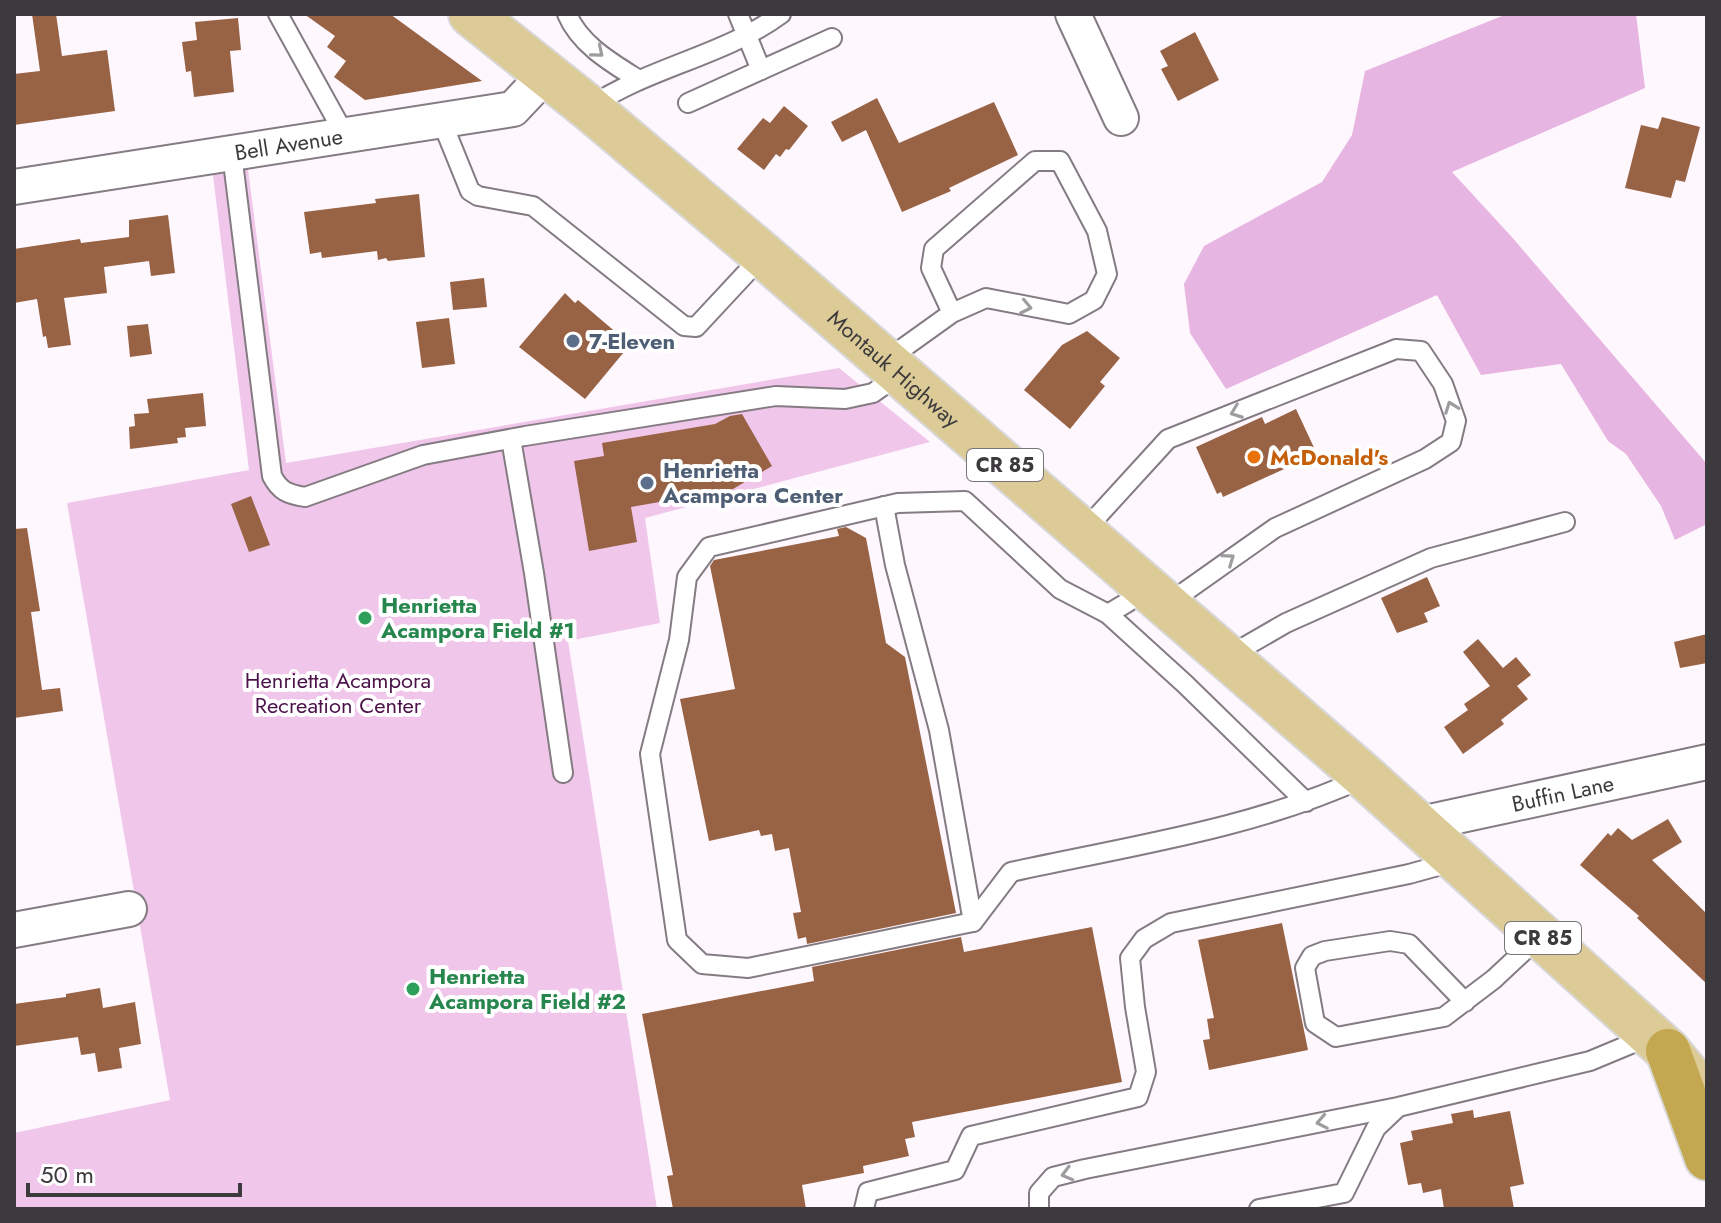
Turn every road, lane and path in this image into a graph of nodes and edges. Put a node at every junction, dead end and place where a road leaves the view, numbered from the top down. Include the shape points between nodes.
1 (278, 14) edge
2 (471, 14) edge
3 (567, 14) edge
4 (738, 14) edge
5 (781, 14) edge
6 (1073, 14) edge
7 (746, 34) junction
8 (832, 38) dead end
9 (761, 70) junction
10 (547, 73) junction
11 (639, 80) junction
12 (688, 103) dead end
13 (589, 108) junction
14 (1121, 118) dead end
15 (442, 122) junction
16 (346, 137) junction
17 (232, 154) junction
18 (14, 187) edge
19 (763, 255) junction
20 (952, 313) junction
21 (893, 368) junction
22 (511, 439) junction
23 (884, 506) junction
24 (1565, 522) dead end
25 (1083, 532) junction
26 (1156, 596) junction
27 (1108, 614) junction
28 (1227, 657) junction
29 (1707, 762) edge
30 (563, 773) dead end
31 (1365, 777) junction
32 (1306, 802) junction
33 (1420, 824) junction
34 (1459, 860) junction
35 (129, 909) dead end
36 (973, 922) junction
37 (14, 930) edge
38 (1541, 935) junction
39 (1465, 1002) junction
40 (1659, 1044) junction
41 (1707, 1099) edge
42 (1398, 1107) junction
43 (1707, 1158) edge
44 (864, 1209) edge
45 (1039, 1209) edge
46 (1259, 1209) edge

1 - 16 lane
2 - 10 main road, Montauk Highway / CR 85
3 -> 11 lane via 592,48
4 - 7 lane
5 - 7 lane
6 - 14 street
7 - 9 lane
7 - 11 lane
8 - 9 lane
9 - 12 lane
10 - 13 main road, Montauk Highway / CR 85
10 - 15 street, Bell Avenue via 513,109
11 - 13 lane
13 - 19 main road, Montauk Highway / CR 85
15 - 16 street, Bell Avenue
15 - 19 lane via 470,191 533,206 684,326 696,327
16 - 17 street, Bell Avenue
17 - 18 street, Bell Avenue
17 - 22 lane via 272,476 278,489 305,497 423,455
19 - 21 main road, Montauk Highway / CR 85
20 -> 20 lane via 986,298 1069,314 1094,300 1107,274 1097,231 1060,161 1035,161 934,249 931,268
20 - 21 lane
21 - 22 lane via 873,393 845,399 776,396
21 - 25 main road, Montauk Highway / CR 85
22 - 30 lane
23 - 27 lane via 965,501 1060,589
23 - 36 lane via 939,730
23 - 36 lane via 709,547 687,577 679,640 650,754 677,940 702,964 748,968
24 - 28 lane via 1431,558 1286,623
25 - 26 main road, Montauk Highway / CR 85
26 -> 25 lane via 1275,528 1451,442 1456,421 1443,384 1421,351 1396,349 1168,439
26 - 27 lane via 1128,602
26 - 28 main road, Montauk Highway / CR 85
27 - 32 lane
28 - 31 main road, Montauk Highway / CR 85
29 - 33 street, Buffin Lane
31 - 32 lane
31 - 33 main road, Montauk Highway / CR 85
32 - 36 lane via 1242,822 1011,872
33 - 34 main road, CR 85
34 - 38 main road, CR 85
34 - 44 lane via 1171,923 1144,939 1130,958 1146,1072 1138,1097 971,1136 955,1170 868,1192
35 - 37 street
38 - 39 lane
38 - 40 main road, CR 85
39 - 39 lane via 1444,1017 1336,1037 1315,1023 1305,968 1312,956 1325,951 1390,941 1409,944
40 - 41 main road, CR 85
40 - 42 lane
40 - 43 highway
42 -> 45 lane via 1053,1177 1039,1193
42 - 46 lane via 1376,1128 1344,1193

